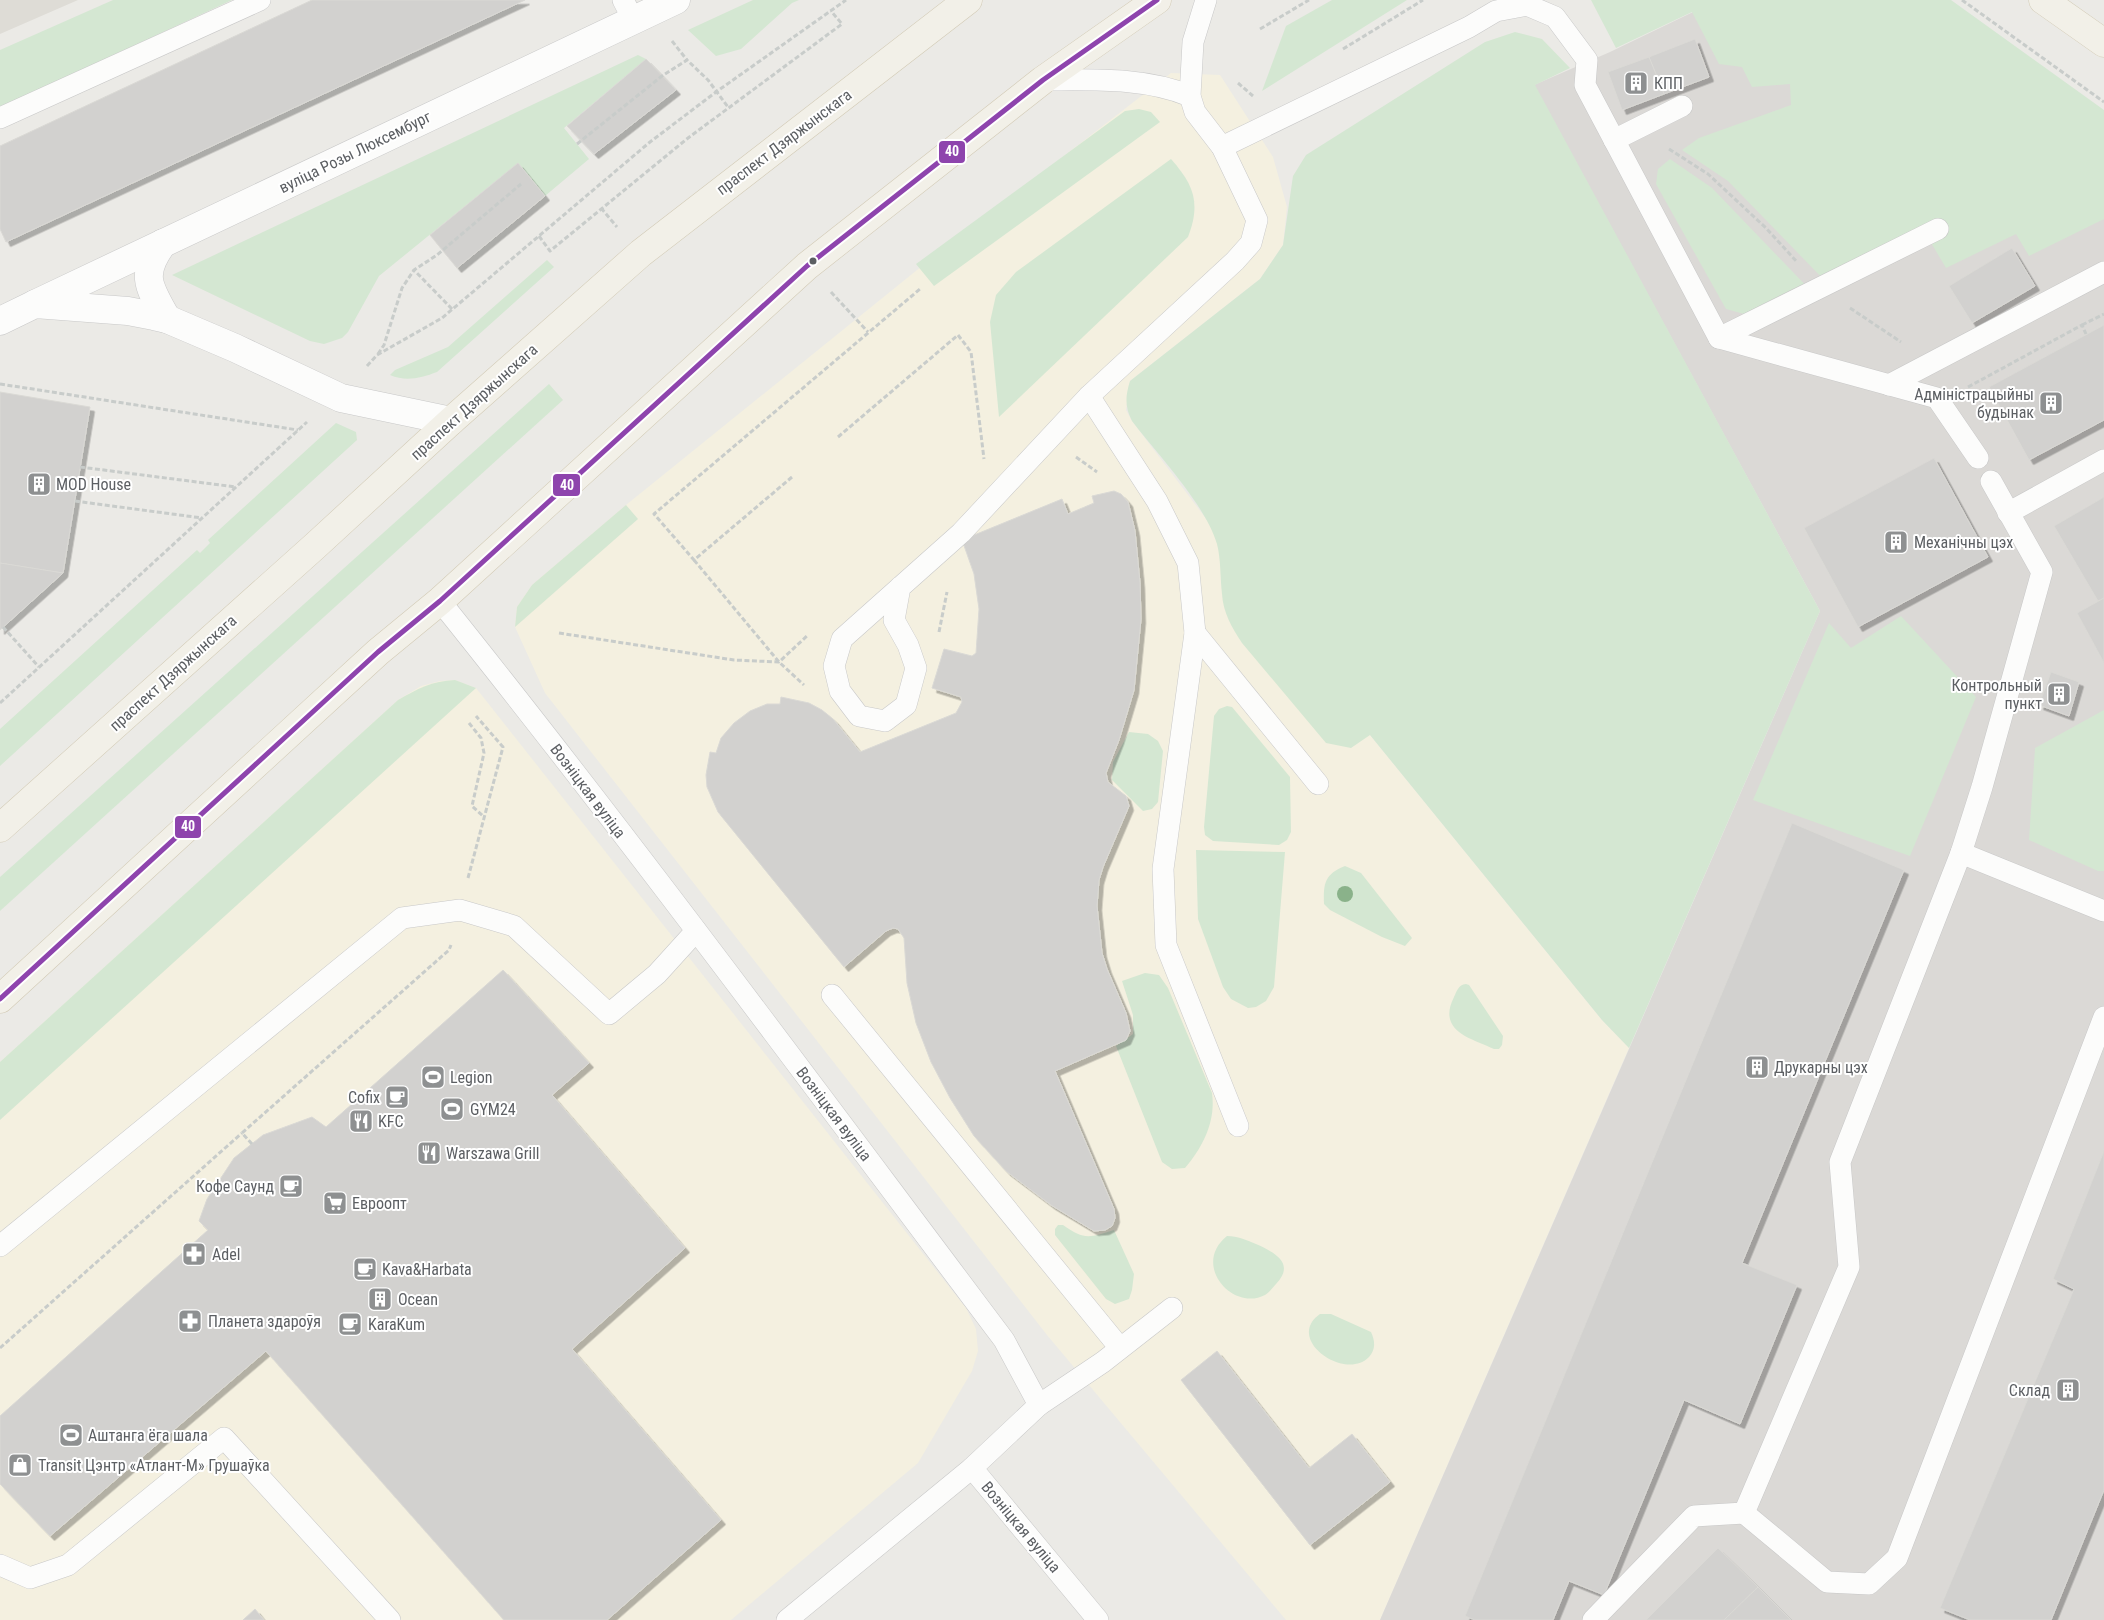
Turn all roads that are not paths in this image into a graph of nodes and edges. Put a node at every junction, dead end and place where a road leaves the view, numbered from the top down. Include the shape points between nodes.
1 (260, 0) edge
2 (676, 0) edge
3 (968, 0) edge
4 (1156, 0) edge
5 (1206, 0) edge
6 (2043, 0) edge
7 (628, 9) edge
8 (2104, 43) edge
9 (1043, 80) junction
10 (1192, 104) junction
11 (1682, 106) dead end
12 (0, 118) edge
13 (1614, 140) junction
14 (1222, 146) junction
15 (1938, 229) dead end
16 (163, 243) junction
17 (2104, 272) edge
18 (35, 304) junction
19 (167, 319) junction
20 (0, 321) edge
21 (1719, 338) junction
22 (1889, 385) junction
23 (1090, 396) junction
24 (451, 421) junction
25 (1978, 458) dead end
26 (2104, 460) edge
27 (1991, 481) dead end
28 (2008, 513) junction
29 (900, 587) junction
30 (440, 602) junction
31 (1195, 633) junction
32 (1318, 784) dead end
33 (0, 828) edge
34 (1961, 853) junction
35 (2104, 911) edge
36 (696, 931) junction
37 (832, 995) dead end
38 (0, 999) edge
39 (2104, 1017) edge
40 (1238, 1126) dead end
41 (0, 1246) edge
42 (1172, 1308) dead end
43 (1120, 1348) junction
44 (1039, 1405) junction
45 (972, 1468) junction
46 (1744, 1514) junction
47 (0, 1565) edge
48 (390, 1620) edge
49 (787, 1620) edge
50 (1098, 1620) edge
51 (1593, 1620) edge

1 - 12 lane
2 - 7 street, вуліца Розы Люксембург
3 - 24 main road, праспект Дзяржынскага via 641,253
4 - 9 main road
5 - 10 lane via 1193,42
6 - 8 main road
7 - 16 street, вуліца Розы Люксембург
9 - 10 lane via 1133,82 1170,88
9 - 30 main road via 807,266
10 - 14 lane
11 - 13 lane
13 - 14 lane via 1585,85 1588,60 1555,17 1527,5 1496,11
13 - 21 lane
14 - 23 lane via 1257,220 1251,243
15 - 21 lane
16 - 18 street, вуліца Розы Люксембург
16 - 19 street via 152,258 148,272 152,293
17 - 22 lane
18 - 19 street via 128,311
18 - 20 street, вуліца Розы Люксембург
19 - 24 street via 341,398
21 - 22 lane
22 - 25 lane via 1937,398
23 - 29 lane via 961,533
23 - 31 lane via 1157,501 1188,563
24 - 33 main road, праспект Дзяржынскага
26 - 28 lane
27 - 28 lane
28 - 34 lane via 2042,572
29 - 29 lane via 842,639 834,666 840,690 859,716 885,721 906,705 916,668 894,620
30 - 36 lane, Возніцкая вуліца
30 - 38 main road via 378,652
31 - 32 lane
31 - 40 lane via 1163,869 1166,945
34 - 35 lane
34 - 46 lane via 1840,1162 1849,1267
36 - 41 lane via 657,974 609,1014 514,926 460,910 402,918
36 - 44 lane, Возніцкая вуліца via 1004,1340
37 - 43 lane
39 - 46 lane via 1897,1558 1869,1584 1827,1582
42 - 43 lane
43 - 44 lane
44 - 45 lane, Возніцкая вуліца
45 - 49 lane
45 - 50 lane, Возніцкая вуліца
46 - 51 lane via 1694,1516
47 - 48 lane via 30,1578 68,1565 224,1438

